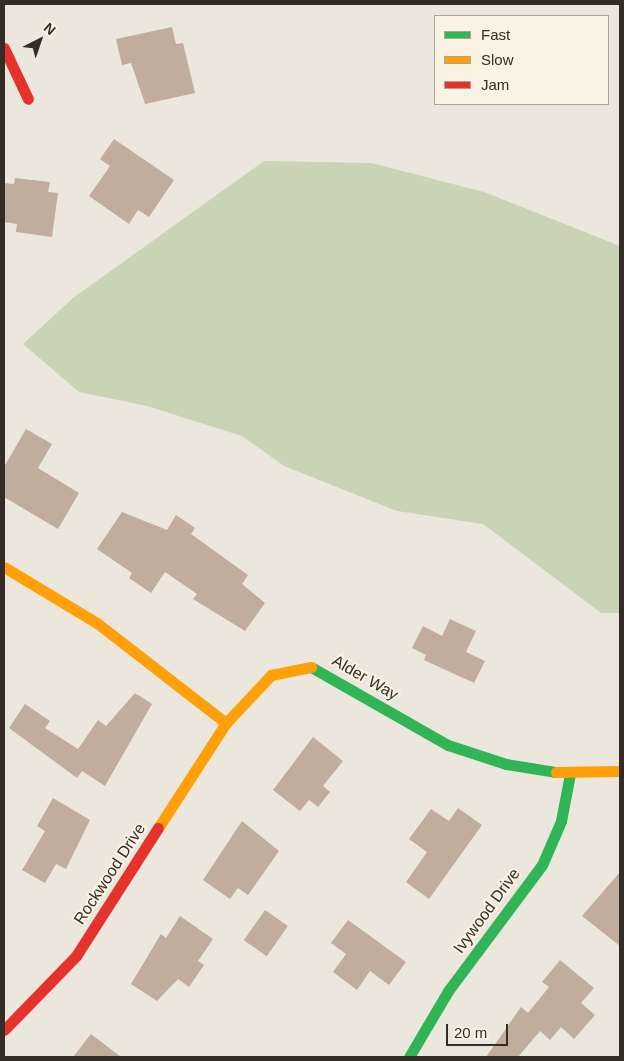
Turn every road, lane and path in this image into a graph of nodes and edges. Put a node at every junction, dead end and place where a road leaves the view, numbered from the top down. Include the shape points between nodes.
1 (4, 48) edge
2 (28, 99) dead end
3 (4, 567) edge
4 (226, 723) junction
5 (620, 771) edge
6 (570, 774) junction
7 (4, 1030) edge
8 (409, 1057) edge

1 - 2 street
3 - 4 street via 97,623
4 - 6 street, Alder Way via 271,675 313,667 448,745 506,764
4 - 7 street, Rockwood Drive via 76,956
5 - 6 street, Alder Way
6 - 8 street, Ivywood Drive via 561,821 542,865 448,992

